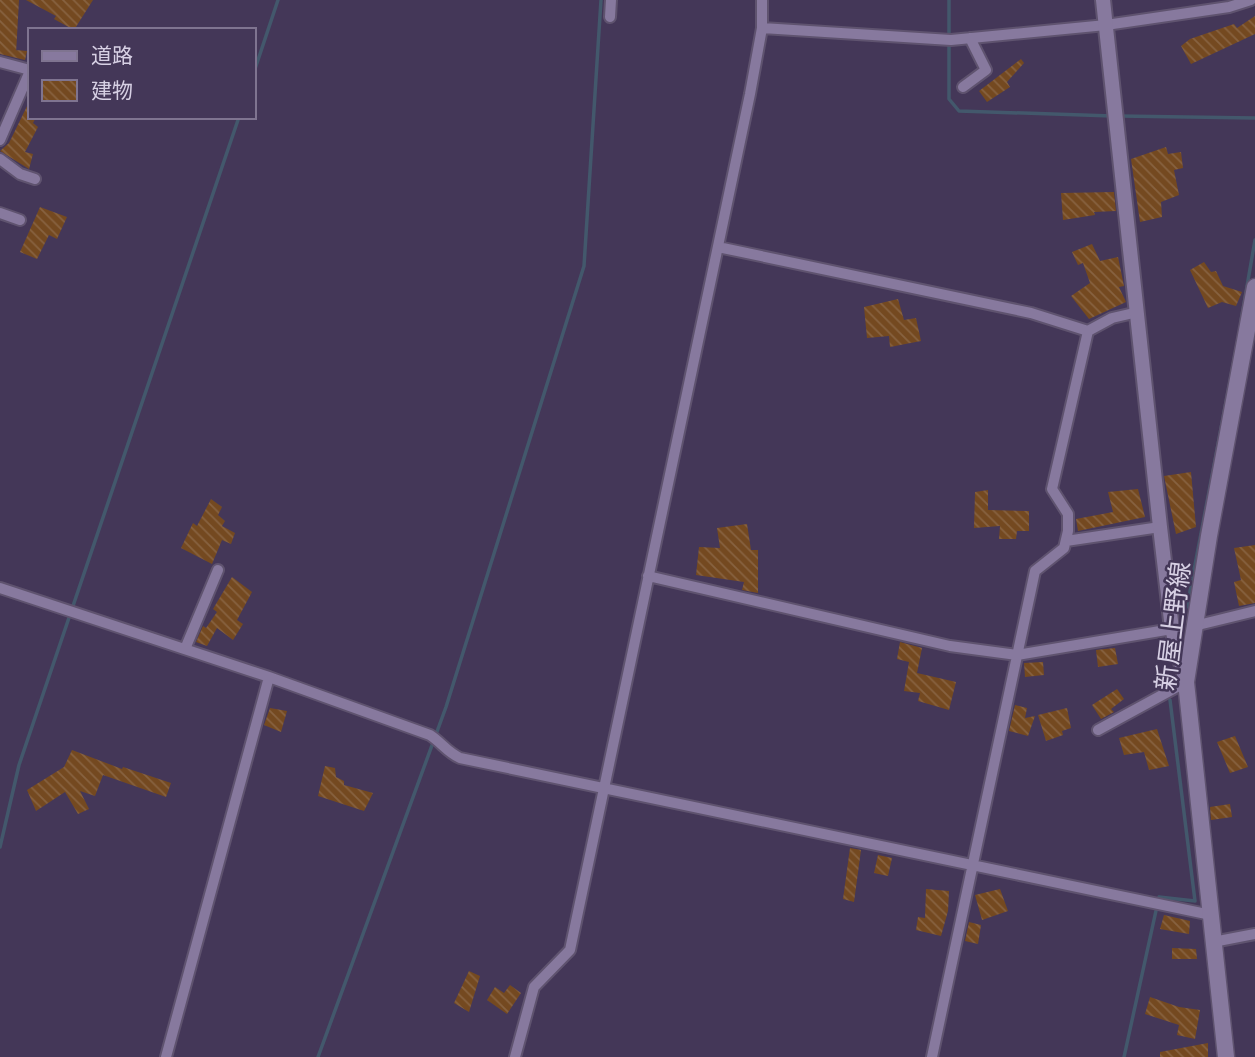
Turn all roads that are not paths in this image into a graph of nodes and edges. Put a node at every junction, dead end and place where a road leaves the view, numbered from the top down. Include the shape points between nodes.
1 (611, 0) edge
2 (762, 0) edge
3 (1103, 0) edge
4 (1251, 0) edge
5 (610, 18) dead end
6 (1106, 24) junction
7 (762, 28) junction
8 (970, 38) junction
9 (0, 62) edge
10 (28, 70) edge
11 (28, 76) edge
12 (963, 87) dead end
13 (0, 140) edge
14 (0, 159) edge
15 (35, 179) dead end
16 (0, 213) edge
17 (20, 220) dead end
18 (718, 247) junction
19 (1255, 287) edge
20 (1138, 312) junction
21 (1088, 331) junction
22 (1160, 527) junction
23 (1066, 541) junction
24 (218, 570) dead end
25 (648, 576) junction
26 (0, 588) edge
27 (1255, 611) edge
28 (1194, 626) junction
29 (1172, 629) junction
30 (185, 649) junction
31 (1017, 655) junction
32 (269, 677) junction
33 (1186, 682) junction
34 (1098, 730) dead end
35 (602, 787) junction
36 (973, 866) junction
37 (1210, 915) junction
38 (1255, 934) edge
39 (1213, 942) junction
40 (166, 1057) edge
41 (515, 1057) edge
42 (932, 1057) edge
43 (1226, 1057) edge

1 - 5 street
2 - 7 street
3 - 6 street
4 - 6 street
6 - 8 street
6 - 20 street
7 - 8 street
7 - 18 street
8 - 12 street via 986,70
9 - 10 street
11 - 13 street
14 - 15 street
16 - 17 street
18 - 21 street via 1031,313
18 - 25 street
19 - 28 main road, 新屋上野線
20 - 21 street via 1112,318
20 - 22 street
21 - 23 street via 1052,489 1068,514
22 - 23 street
22 - 29 street
23 - 31 street via 1053,560 1035,571
24 - 30 street
25 - 31 street via 950,646
25 - 35 street
26 - 30 street
27 - 28 street
28 - 33 main road, 新屋上野線
29 - 31 street
29 - 33 street
30 - 32 street
31 - 36 street
32 - 35 street via 430,735 460,758
32 - 40 street
33 - 34 street
33 - 37 main road, 新屋上野線
35 - 36 street
35 - 41 street via 570,950 534,987
36 - 37 street
36 - 42 street
37 - 39 main road, 新屋上野線
38 - 39 street
39 - 43 main road, 新屋上野線

